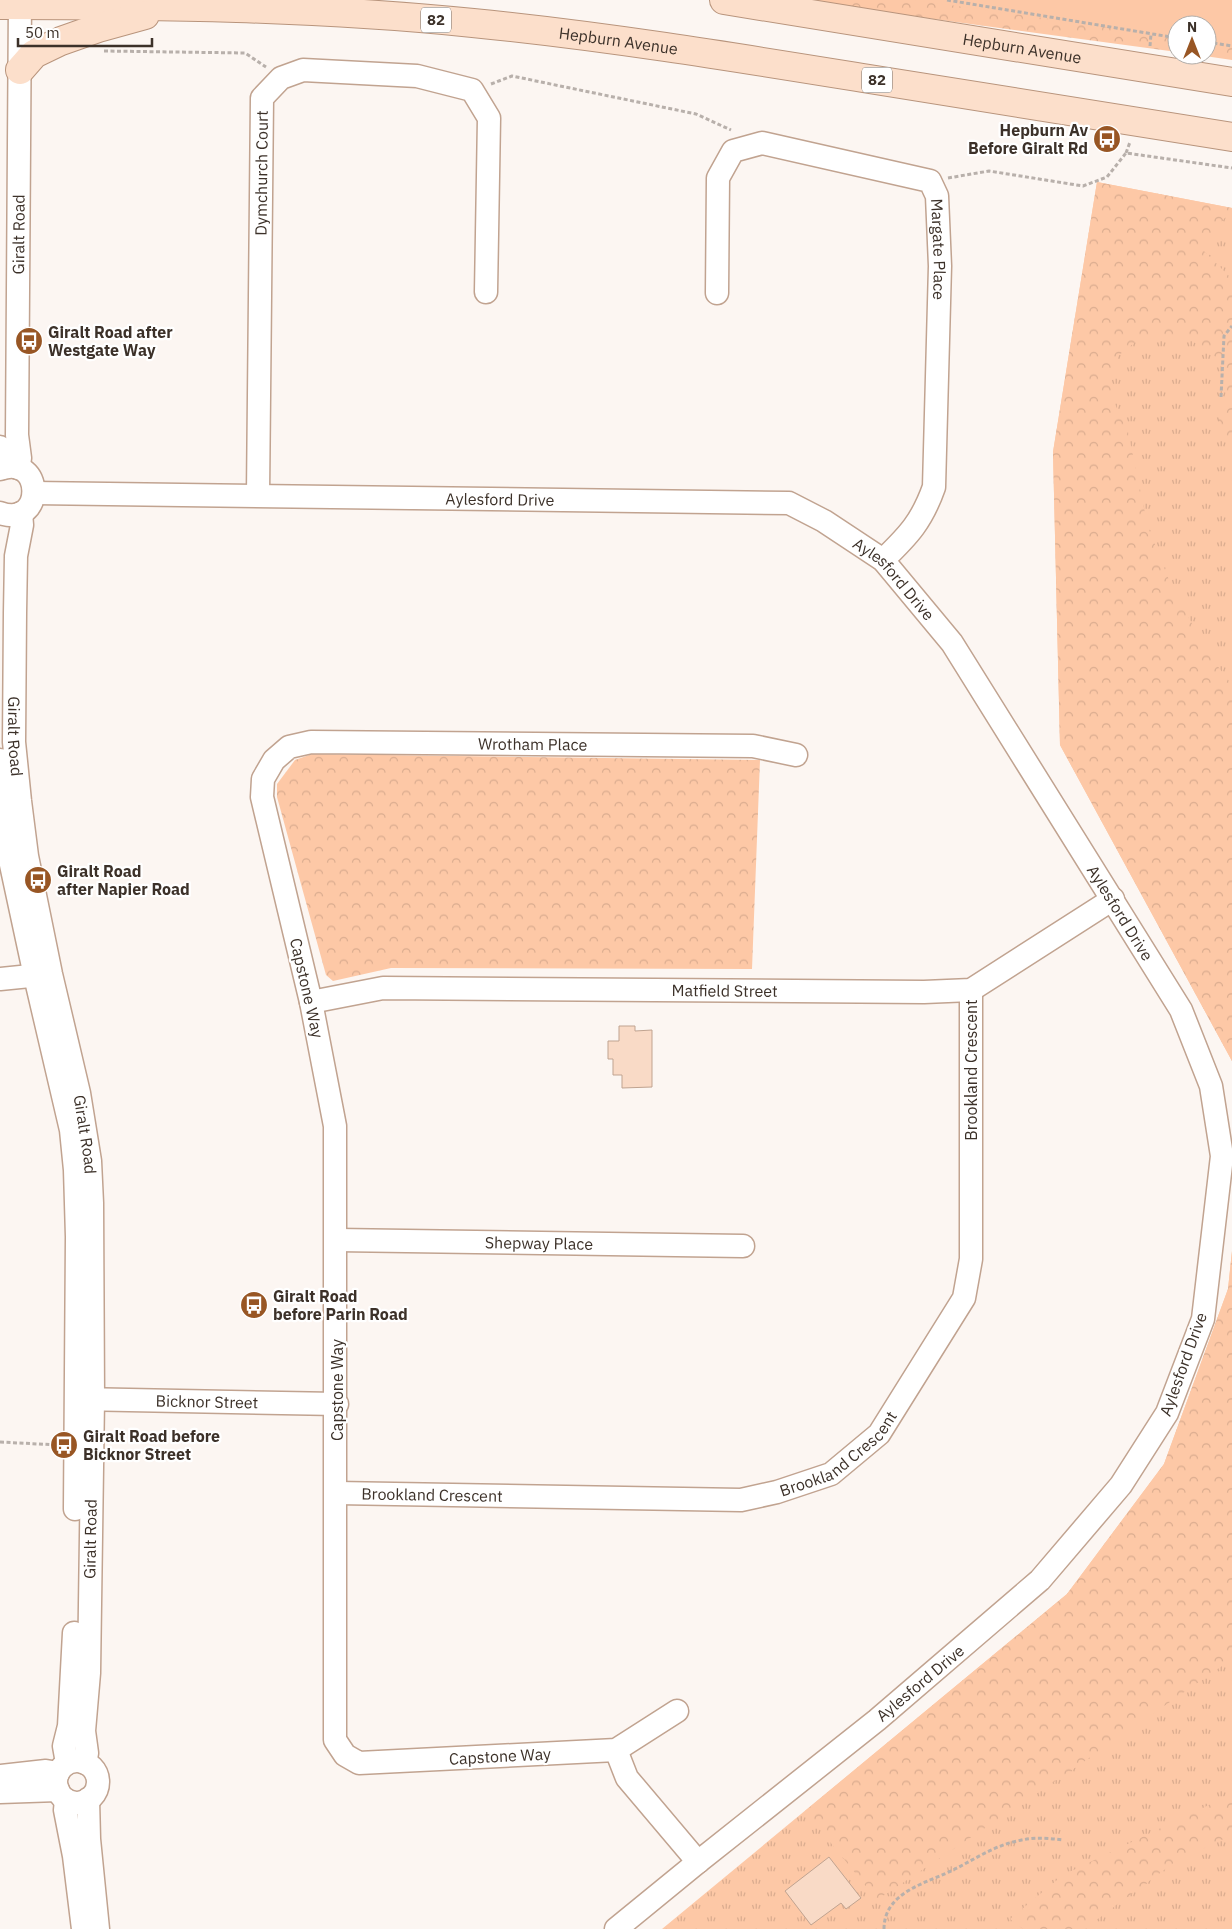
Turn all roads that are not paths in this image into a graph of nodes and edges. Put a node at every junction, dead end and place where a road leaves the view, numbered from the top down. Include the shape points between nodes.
1 (724, 0) edge
2 (13, 3) edge
3 (173, 6) junction
4 (20, 70) junction
5 (1232, 82) edge
6 (1232, 137) edge
7 (9, 207) edge
8 (486, 292) dead end
9 (717, 293) dead end
10 (5, 463) edge
11 (34, 493) junction
12 (258, 495) junction
13 (10, 513) edge
14 (883, 560) junction
15 (7, 742) edge
16 (796, 755) dead end
17 (0, 760) edge
18 (274, 760) joint
19 (1113, 899) junction
20 (43, 975) junction
21 (0, 980) edge
22 (971, 990) junction
23 (311, 1002) junction
24 (337, 1240) junction
25 (742, 1246) dead end
26 (84, 1399) junction
27 (337, 1404) junction
28 (337, 1493) junction
29 (677, 1711) dead end
30 (616, 1750) junction
31 (0, 1776) edge
32 (67, 1778) junction
33 (0, 1792) edge
34 (88, 1799) junction
35 (698, 1862) junction
36 (83, 1929) edge
37 (98, 1929) edge
38 (616, 1929) edge

1 - 5 main road, Hepburn Avenue
2 - 3 main road, Hepburn Avenue / 82
2 - 4 street, Giralt Road
3 - 4 main road via 61,41 34,54
3 - 6 main road, Hepburn Avenue / 82 via 350,13 611,39
4 - 7 street, Giralt Road
7 - 10 street, Giralt Road via 20,458
8 - 12 street, Dymchurch Court via 489,118 472,90 417,76 303,70 281,78 262,98
9 - 14 street, Margate Place via 718,178 733,151 762,143 930,180 937,196 940,266 934,487 928,506 910,534
10 - 11 street via 30,478
11 - 12 street, Aylesford Drive
11 - 13 street via 32,502
12 - 14 street, Aylesford Drive via 789,503 824,521
13 - 15 street, Giralt Road via 22,525 16,556
14 - 19 street, Aylesford Drive via 952,643
15 - 20 street, Giralt Road
16 - 18 street, Wrotham Place via 754,746 311,742 289,747
17 - 20 street, Giralt Road via 10,860
18 - 23 street, Capstone Way via 263,779 262,797
19 - 22 street
19 - 35 street, Aylesford Drive via 1181,1010 1211,1086 1222,1156 1203,1319 1167,1414 1121,1485 1040,1580 877,1720
20 - 21 street
20 - 26 street, Giralt Road via 79,1093 90,1161 92,1212
22 - 23 street, Matfield Street via 383,988
22 - 28 street, Brookland Crescent via 971,1259 964,1298 879,1434 831,1474 741,1500
23 - 24 street, Capstone Way via 336,1126
24 - 25 street, Shepway Place
24 - 27 street, Capstone Way
26 - 27 street, Bicknor Street
26 - 32 street, Giralt Road via 76,1446 73,1674 64,1746
26 - 32 street, Giralt Road via 89,1673 84,1731 87,1754
27 - 28 street, Capstone Way
28 - 30 street, Capstone Way via 336,1740 345,1755 359,1763
29 - 30 street, Capstone Way
30 - 35 street via 627,1778
31 - 32 street via 46,1771
32 - 33 street
32 - 34 street via 77,1802
32 - 34 street via 92,1768 97,1778 96,1790
32 - 36 street, Giralt Road via 65,1810
34 - 37 street
35 - 38 street, Aylesford Drive

